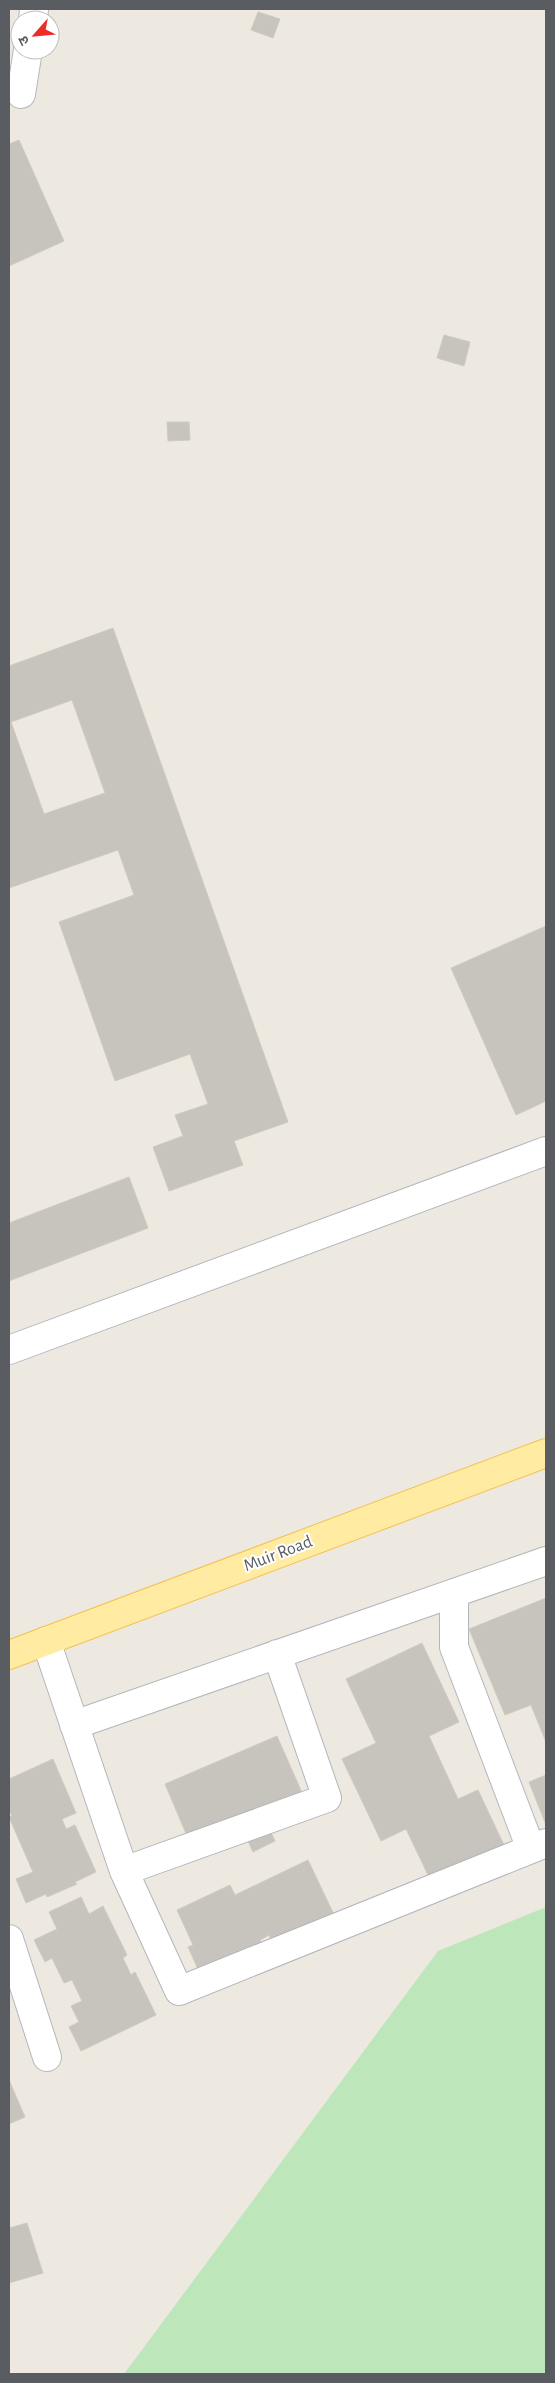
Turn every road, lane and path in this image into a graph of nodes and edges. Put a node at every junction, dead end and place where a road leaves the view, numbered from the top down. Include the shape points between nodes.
1 (26, 60) edge
2 (21, 94) dead end
3 (546, 1152) edge
4 (9, 1350) edge
5 (546, 1453) edge
6 (546, 1561) edge
7 (454, 1593) junction
8 (46, 1641) junction
9 (277, 1654) junction
10 (9, 1655) edge
11 (74, 1725) junction
12 (538, 1846) edge
13 (124, 1871) junction
14 (9, 1939) edge
15 (47, 2057) dead end

1 - 2 street
3 - 4 street
5 - 8 main road, Muir Road
6 - 7 street
7 - 9 street
7 - 12 street via 454,1647
8 - 10 main road, Muir Road
8 - 11 street
9 - 11 street
9 - 13 street via 327,1798
11 - 13 street
12 - 13 street via 179,1991
14 - 15 street

